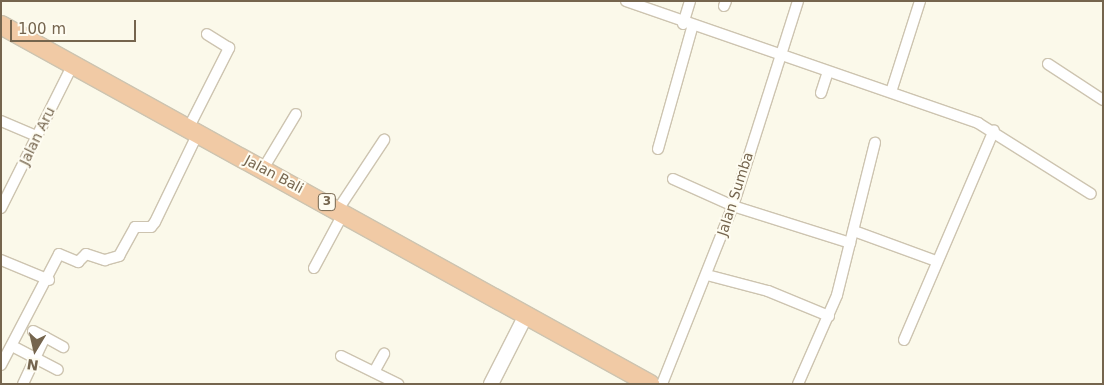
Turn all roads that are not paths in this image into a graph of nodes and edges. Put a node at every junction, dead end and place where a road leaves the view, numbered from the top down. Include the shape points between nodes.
1 (626, 1) edge
2 (690, 1) edge
3 (798, 1) edge
4 (920, 1) edge
5 (1, 25) edge
6 (688, 26) junction
7 (207, 34) dead end
8 (779, 56) junction
9 (73, 64) junction
10 (1048, 64) dead end
11 (828, 72) junction
12 (891, 92) junction
13 (821, 93) dead end
14 (1103, 100) edge
15 (296, 114) dead end
16 (1, 121) edge
17 (194, 130) junction
18 (994, 130) junction
19 (37, 136) junction
20 (384, 140) dead end
21 (875, 143) dead end
22 (658, 149) dead end
23 (264, 169) junction
24 (673, 179) dead end
25 (1091, 194) dead end
26 (2, 203) edge
27 (733, 206) junction
28 (342, 210) junction
29 (854, 231) junction
30 (850, 243) junction
31 (1, 260) edge
32 (936, 261) junction
33 (314, 268) dead end
34 (707, 275) junction
35 (49, 280) junction
36 (526, 315) junction
37 (829, 316) junction
38 (33, 331) dead end
39 (45, 337) junction
40 (904, 340) dead end
41 (62, 347) dead end
42 (16, 348) dead end
43 (384, 354) dead end
44 (341, 356) dead end
45 (35, 358) junction
46 (1, 365) edge
47 (58, 370) dead end
48 (374, 372) junction
49 (23, 384) edge
50 (398, 384) edge
51 (491, 384) edge
52 (650, 384) edge
53 (662, 384) edge
54 (798, 384) edge

1 - 6 street
2 - 6 street
3 - 8 street, Jalan Sumba
4 - 12 street
5 - 9 highway, Jalan Bali / 3
6 - 8 street
6 - 22 street
7 - 17 street via 229,48
8 - 11 street
8 - 27 street, Jalan Sumba
9 - 17 highway, Jalan Bali / 3
9 - 19 street, Jalan Aru
10 - 14 street
11 - 12 street
11 - 13 street
12 - 18 street
15 - 23 street
16 - 19 street
17 - 23 highway, Jalan Bali / 3
17 - 35 street via 151,227 135,227 118,256 112,258 86,254 78,262 59,254
18 - 25 street
18 - 32 street
19 - 26 street, Jalan Aru
20 - 28 street
21 - 29 street
23 - 28 highway, Jalan Bali / 3
24 - 27 street
27 - 30 street
27 - 34 street, Jalan Sumba
28 - 33 street
28 - 36 highway, Jalan Bali / 3
29 - 30 street
29 - 32 street
30 - 37 street
31 - 35 street
32 - 40 street
34 - 37 street via 768,291
34 - 53 street, Jalan Sumba
35 - 46 street
36 - 51 main road
36 - 52 highway, Jalan Bali / 3
37 - 54 street
38 - 39 street
39 - 41 street
39 - 45 street
42 - 45 street
43 - 48 street
44 - 48 street
45 - 47 street
45 - 49 street
48 - 50 street

